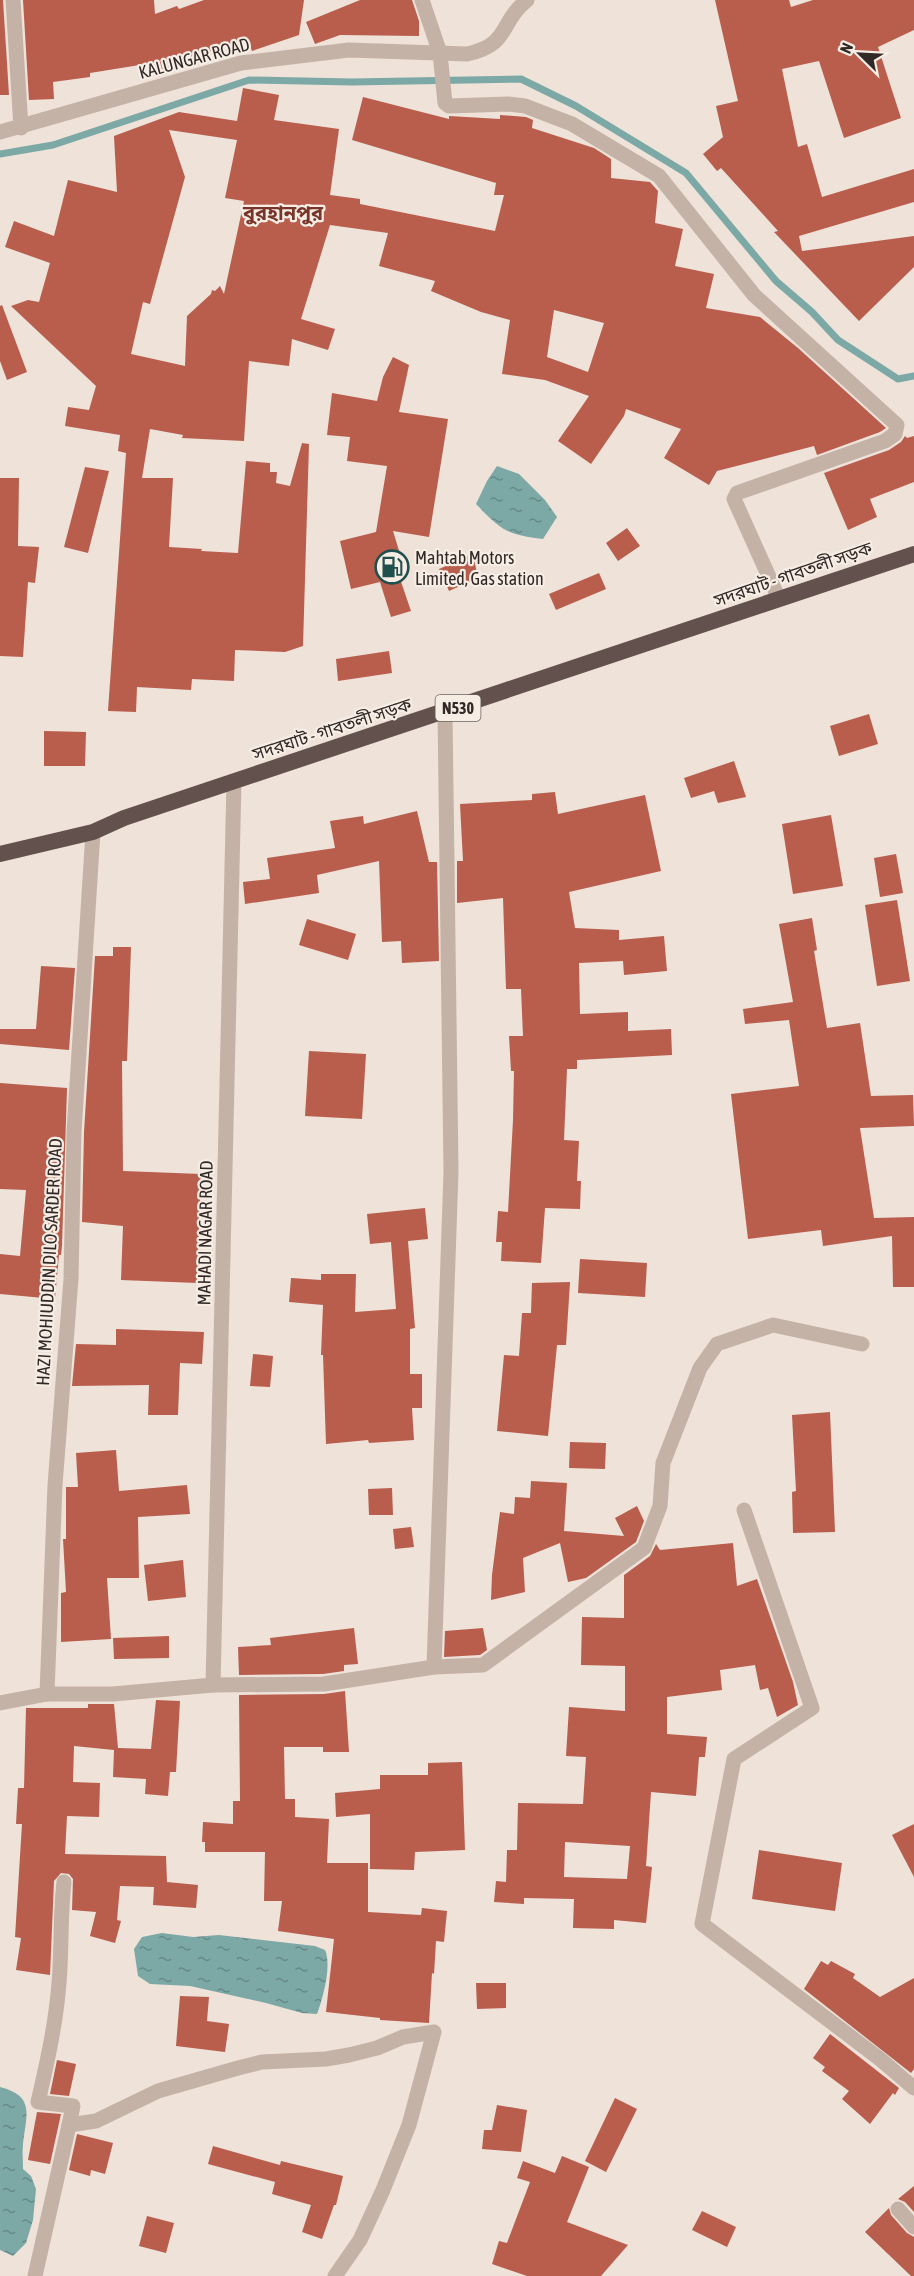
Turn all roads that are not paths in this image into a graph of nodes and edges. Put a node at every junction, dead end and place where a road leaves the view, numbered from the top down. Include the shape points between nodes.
1 (14, 0) edge
2 (422, 0) edge
3 (526, 0) edge
4 (440, 53) junction
5 (21, 128) junction
6 (0, 132) edge
7 (914, 554) edge
8 (779, 599) junction
9 (445, 712) junction
10 (234, 782) junction
11 (93, 832) junction
12 (0, 854) edge
13 (862, 1344) dead end
14 (744, 1510) dead end
15 (434, 1667) junction
16 (213, 1685) junction
17 (47, 1694) junction
18 (0, 1703) edge
19 (64, 1882) dead end
20 (914, 2088) edge
21 (69, 2125) junction
22 (898, 2209) dead end
23 (914, 2227) edge
24 (35, 2276) edge
25 (335, 2276) edge

1 - 5 street
2 - 4 street
3 - 4 street, KALUNGAR ROAD via 515,10 502,36 485,50
4 - 5 street, KALUNGAR ROAD via 349,50 241,63
4 - 8 street via 445,103 449,106 525,106 572,124 659,176 754,295 897,425 895,434 885,441 737,493 734,499
5 - 6 street, KALUNGAR ROAD
7 - 8 highway, সদরঘাট - গাবতলী সড়ক / N530
8 - 9 highway, সদরঘাট - গাবতলী সড়ক / N530
9 - 10 highway, সদরঘাট - গাবতলী সড়ক / N530
9 - 15 street via 451,1172
10 - 11 highway, সদরঘাট - গাবতলী সড়ক / N530
10 - 16 street, MAHADI NAGAR ROAD
11 - 12 highway, সদরঘাট - গাবতলী সড়ক / N530
11 - 17 street, HAZI MOHIUDDIN DILO SARDER ROAD via 74,1132 71,1279 55,1485
13 - 15 street via 773,1326 717,1344 700,1368 663,1463 660,1506 644,1548 483,1665
14 - 20 street via 812,1708 734,1759 702,1924
15 - 16 street via 324,1684
16 - 17 street via 113,1694
17 - 18 street
19 - 21 street via 59,1983 38,2102 73,2106
21 - 24 street
21 - 25 street via 96,2121 158,2091 238,2068 262,2062 326,2059 434,2032 409,2125 383,2190 360,2240
22 - 23 street

